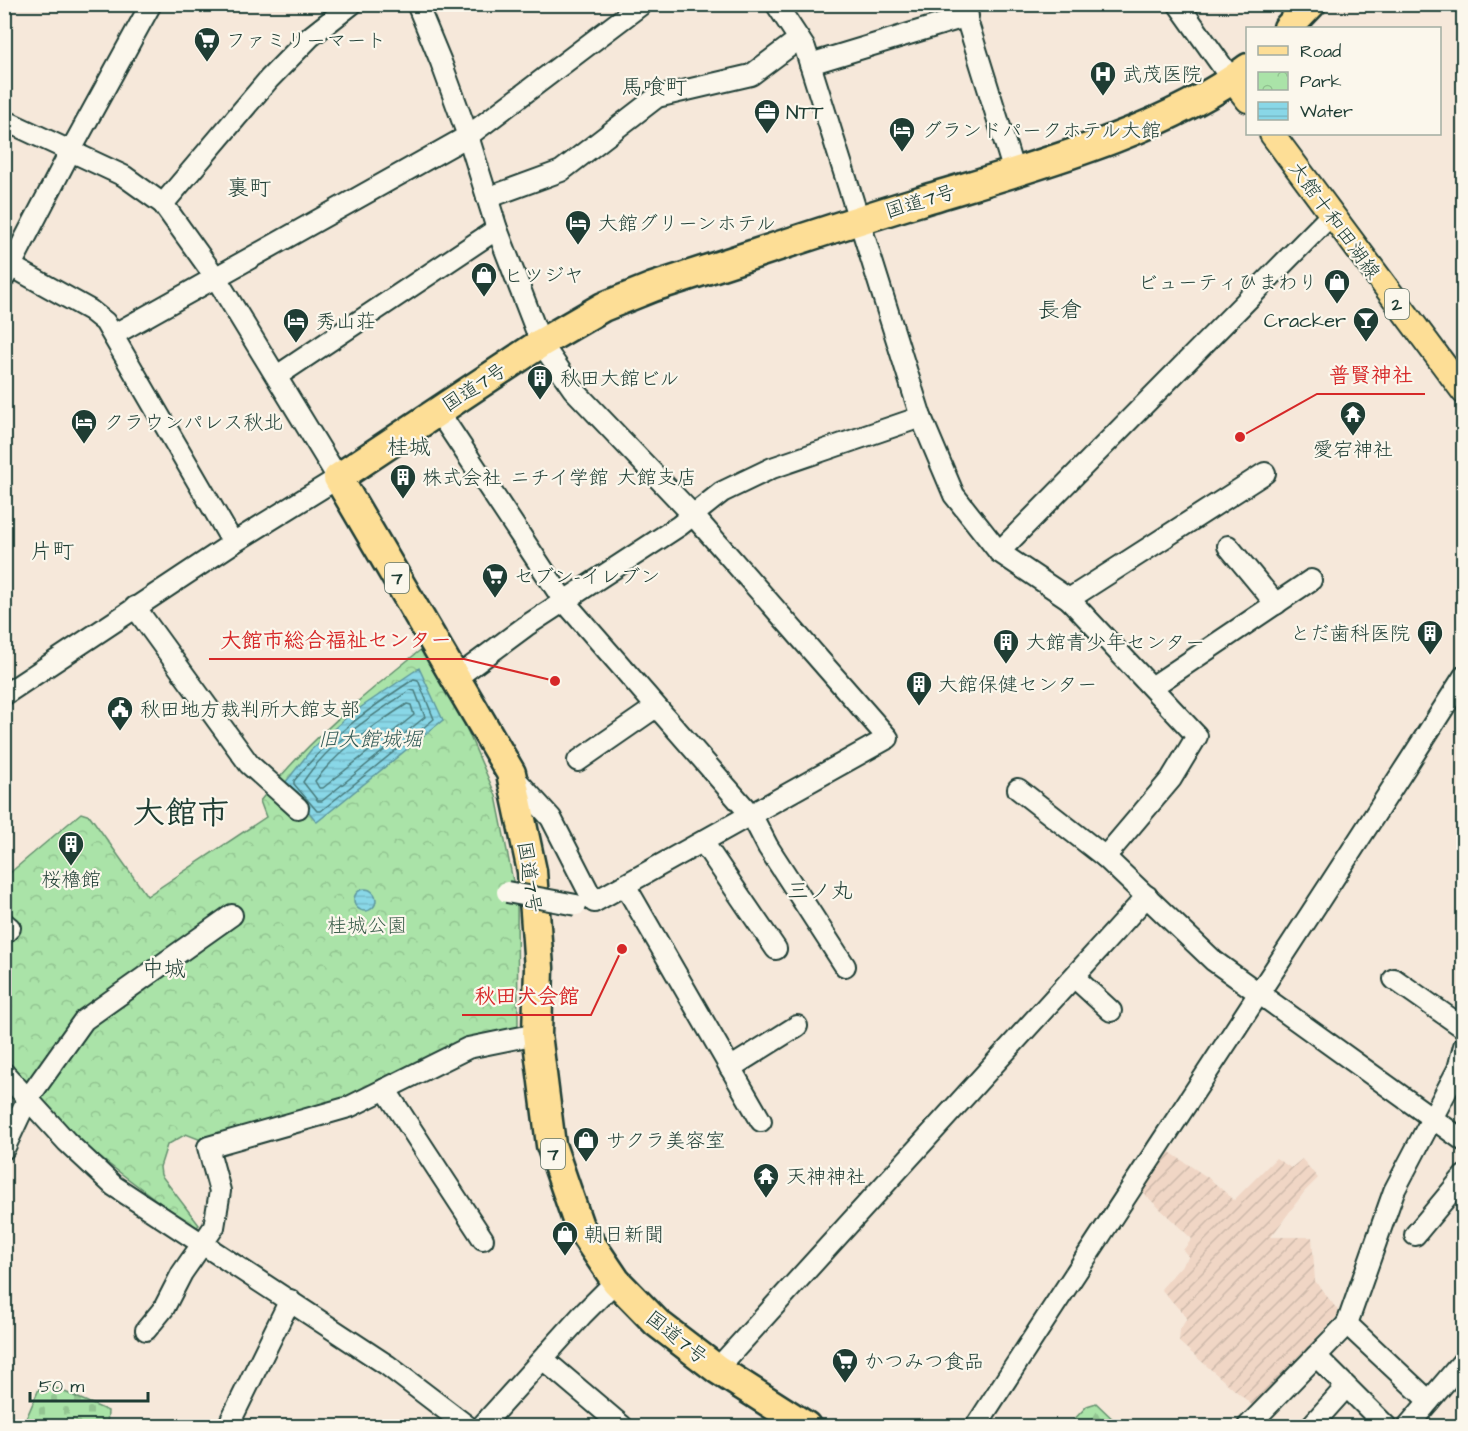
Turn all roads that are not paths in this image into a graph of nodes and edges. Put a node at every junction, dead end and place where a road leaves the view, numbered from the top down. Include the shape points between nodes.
1 (151, 4) edge
2 (352, 4) edge
3 (417, 4) edge
4 (642, 4) edge
5 (776, 4) edge
6 (1178, 4) edge
7 (1311, 4) edge
8 (965, 10) edge
9 (1289, 27) edge
10 (799, 39) junction
11 (810, 64) junction
12 (1242, 83) edge
13 (4, 120) edge
14 (1273, 135) edge
15 (468, 136) junction
16 (70, 150) junction
17 (1014, 172) junction
18 (487, 198) junction
19 (163, 204) junction
20 (1332, 214) junction
21 (858, 220) junction
22 (497, 229) junction
23 (8, 272) edge
24 (216, 278) junction
25 (113, 335) junction
26 (541, 343) junction
27 (277, 376) junction
28 (1464, 392) edge
29 (438, 411) junction
30 (921, 417) junction
31 (1265, 473) dead end
32 (338, 477) junction
33 (693, 515) junction
34 (233, 543) junction
35 (1228, 546) dead end
36 (999, 552) junction
37 (1311, 580) dead end
38 (1069, 599) junction
39 (564, 601) junction
40 (1276, 604) junction
41 (135, 607) junction
42 (1464, 676) edge
43 (456, 678) junction
44 (1152, 687) junction
45 (4, 695) edge
46 (656, 707) junction
47 (578, 761) dead end
48 (511, 774) junction
49 (1017, 789) dead end
50 (298, 808) dead end
51 (752, 816) junction
52 (703, 842) junction
53 (1105, 857) junction
54 (625, 885) junction
55 (507, 892) dead end
56 (1147, 896) junction
57 (585, 903) junction
58 (232, 915) dead end
59 (4, 923) edge
60 (4, 934) edge
61 (776, 949) dead end
62 (845, 966) dead end
63 (1074, 977) junction
64 (1394, 979) dead end
65 (1260, 994) junction
66 (1111, 1011) dead end
67 (798, 1026) dead end
68 (1464, 1028) edge
69 (537, 1034) junction
70 (1464, 1046) edge
71 (730, 1068) junction
72 (4, 1073) edge
73 (385, 1089) junction
74 (27, 1100) junction
75 (1432, 1116) junction
76 (760, 1121) dead end
77 (1464, 1141) edge
78 (4, 1149) edge
79 (1464, 1176) edge
80 (1415, 1235) dead end
81 (483, 1239) dead end
82 (202, 1242) junction
83 (616, 1281) junction
84 (290, 1300) junction
85 (1347, 1324) junction
86 (146, 1330) dead end
87 (1316, 1356) junction
88 (543, 1359) junction
89 (1462, 1365) edge
90 (717, 1369) junction
91 (1346, 1386) junction
92 (1429, 1401) junction
93 (228, 1426) edge
94 (467, 1426) edge
95 (483, 1426) edge
96 (622, 1426) edge
97 (806, 1426) edge
98 (976, 1426) edge
99 (1248, 1426) edge
100 (1311, 1426) edge
101 (1386, 1426) edge
102 (1408, 1426) edge

1 - 16 street
2 - 19 street via 310,37 268,79
3 - 15 street
4 - 15 street
5 - 10 street
6 - 12 street
7 - 9 highway
8 - 11 street
8 - 17 street
10 - 11 street
10 - 18 street via 751,75 657,97 561,171
11 - 21 street
12 - 17 highway, 国道7号
13 - 16 street
14 - 20 main road, 大館十和田湖線 / 2
15 - 18 street
15 - 24 street
16 - 19 street via 124,176
16 - 23 street
17 - 21 highway, 国道7号
18 - 22 street
19 - 24 street
20 - 28 main road, 大館十和田湖線 / 2
20 - 36 street
21 - 26 highway, 国道7号 via 653,287 603,307
21 - 30 street
22 - 26 street
22 - 27 street
23 - 25 street via 90,310
24 - 25 street
24 - 27 street
25 - 34 street
26 - 29 highway, 国道7号
26 - 33 street via 573,389
27 - 32 street
29 - 32 highway, 国道7号
29 - 39 street
30 - 33 street via 772,468 722,492
30 - 36 street via 954,495
31 - 38 street
32 - 34 street
32 - 43 highway, 国道7号 / 7
33 - 39 street
33 - 51 street via 888,738
34 - 41 street
35 - 40 street
36 - 38 street
37 - 40 street
38 - 44 street
39 - 43 street
39 - 46 street
40 - 44 street
41 - 45 street
41 - 50 street via 249,764
42 - 65 street
43 - 48 highway, 国道7号 / 7
44 - 53 street via 1197,736 1170,779
46 - 47 street
46 - 51 street
48 - 57 street via 551,818
48 - 69 highway, 国道7号 / 7 via 532,871 539,968
49 - 53 street
51 - 52 street
51 - 62 street
52 - 54 street
52 - 61 street
53 - 56 street
54 - 57 street
54 - 71 street
55 - 57 street, bridge
56 - 63 street
56 - 65 street via 1214,960
58 - 74 street via 84,1020
59 - 60 street via 10,928
63 - 66 street
63 - 90 street
64 - 68 street
65 - 75 street
65 - 98 street
67 - 71 street
69 - 73 street via 468,1048
69 - 83 highway, 国道7号 / 7 via 551,1145 579,1226
70 - 75 street via 1458,1069
71 - 76 street
72 - 74 street
73 - 81 street
73 - 82 street via 349,1107 208,1147 220,1191 214,1227
74 - 78 street
74 - 82 street via 114,1186
75 - 77 street
75 - 85 street via 1394,1191
79 - 80 street
82 - 84 street
82 - 86 street via 164,1308
83 - 88 street
83 - 90 highway, 国道7号 / 7 via 657,1323
84 - 93 street
84 - 94 street via 387,1365
85 - 87 street
85 - 92 street
87 - 91 street
87 - 99 street
88 - 95 street
88 - 96 street
89 - 92 street
90 - 97 highway, 国道7号 / 7
91 - 100 street
91 - 101 street
92 - 102 street

